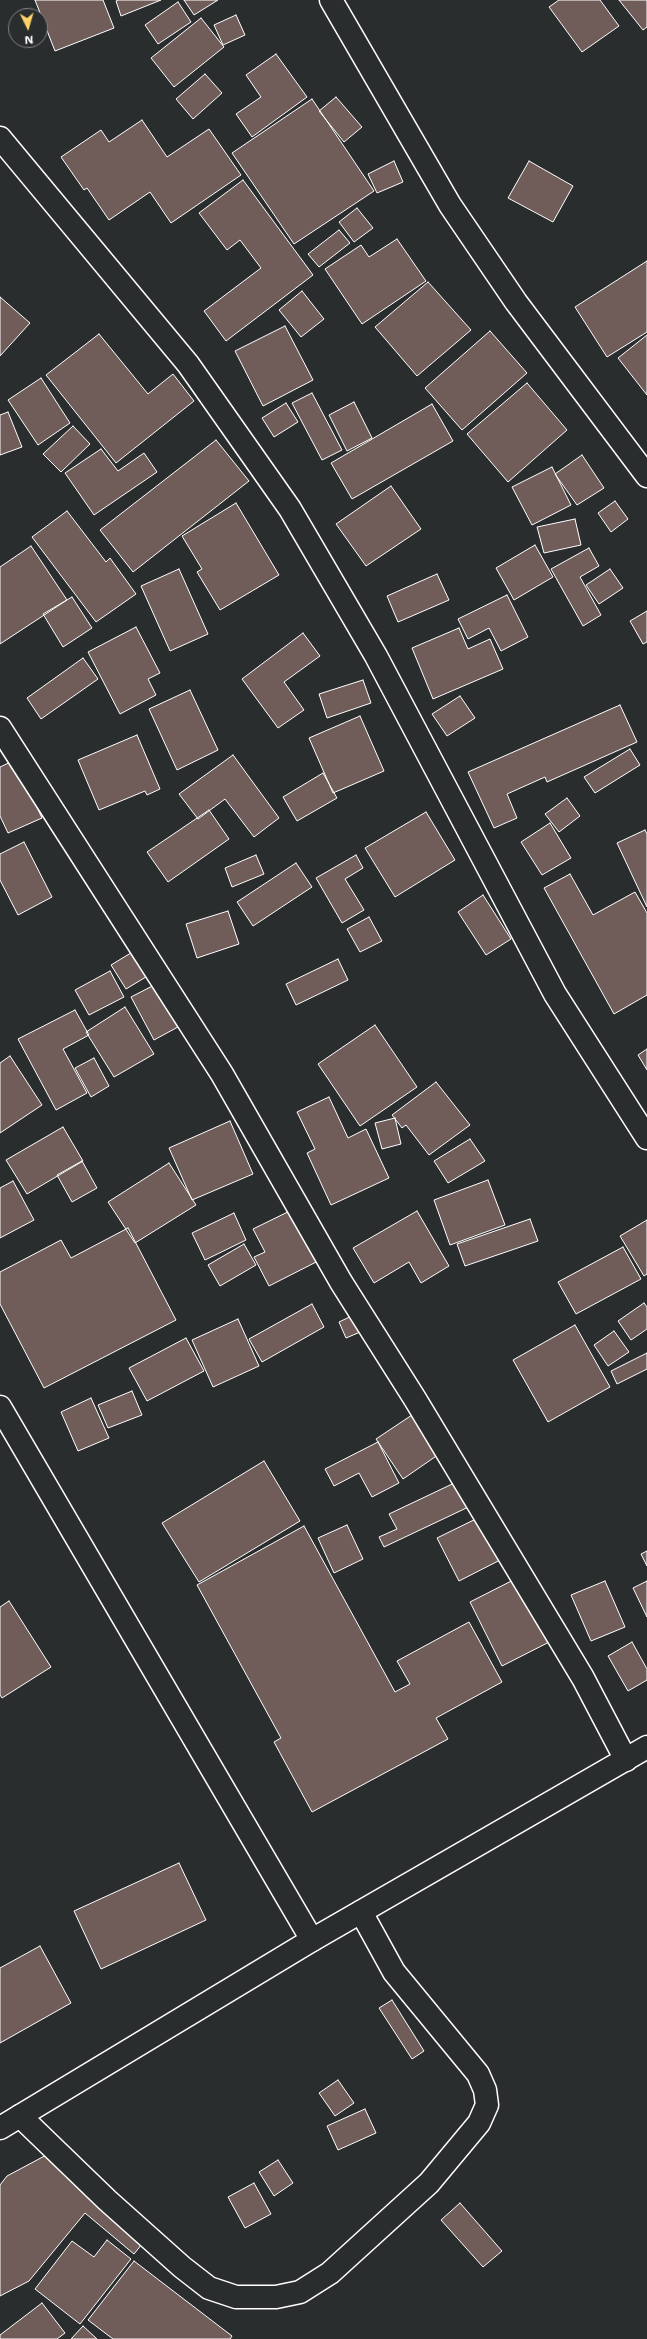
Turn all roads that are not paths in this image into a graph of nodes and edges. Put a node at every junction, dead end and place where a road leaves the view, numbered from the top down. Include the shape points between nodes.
1 (331, 0) edge
2 (0, 138) edge
3 (647, 476) edge
4 (0, 728) edge
5 (647, 1138) edge
6 (0, 1407) edge
7 (647, 1747) edge
8 (626, 1760) junction
9 (361, 1912) junction
10 (312, 1940) junction
11 (20, 2116) junction
12 (0, 2128) edge

1 - 3 street via 450,205 516,302
2 - 5 street via 188,364 290,509 376,656 555,994
4 - 8 street via 222,1074 341,1282 415,1399 583,1678
6 - 10 street
7 - 8 street
8 - 9 street
9 - 10 street
9 - 11 street via 394,1972 478,2074 485,2090 487,2105 479,2123 429,2183 330,2273 300,2292 276,2297 236,2297 209,2288 107,2200
10 - 11 street
11 - 12 street

